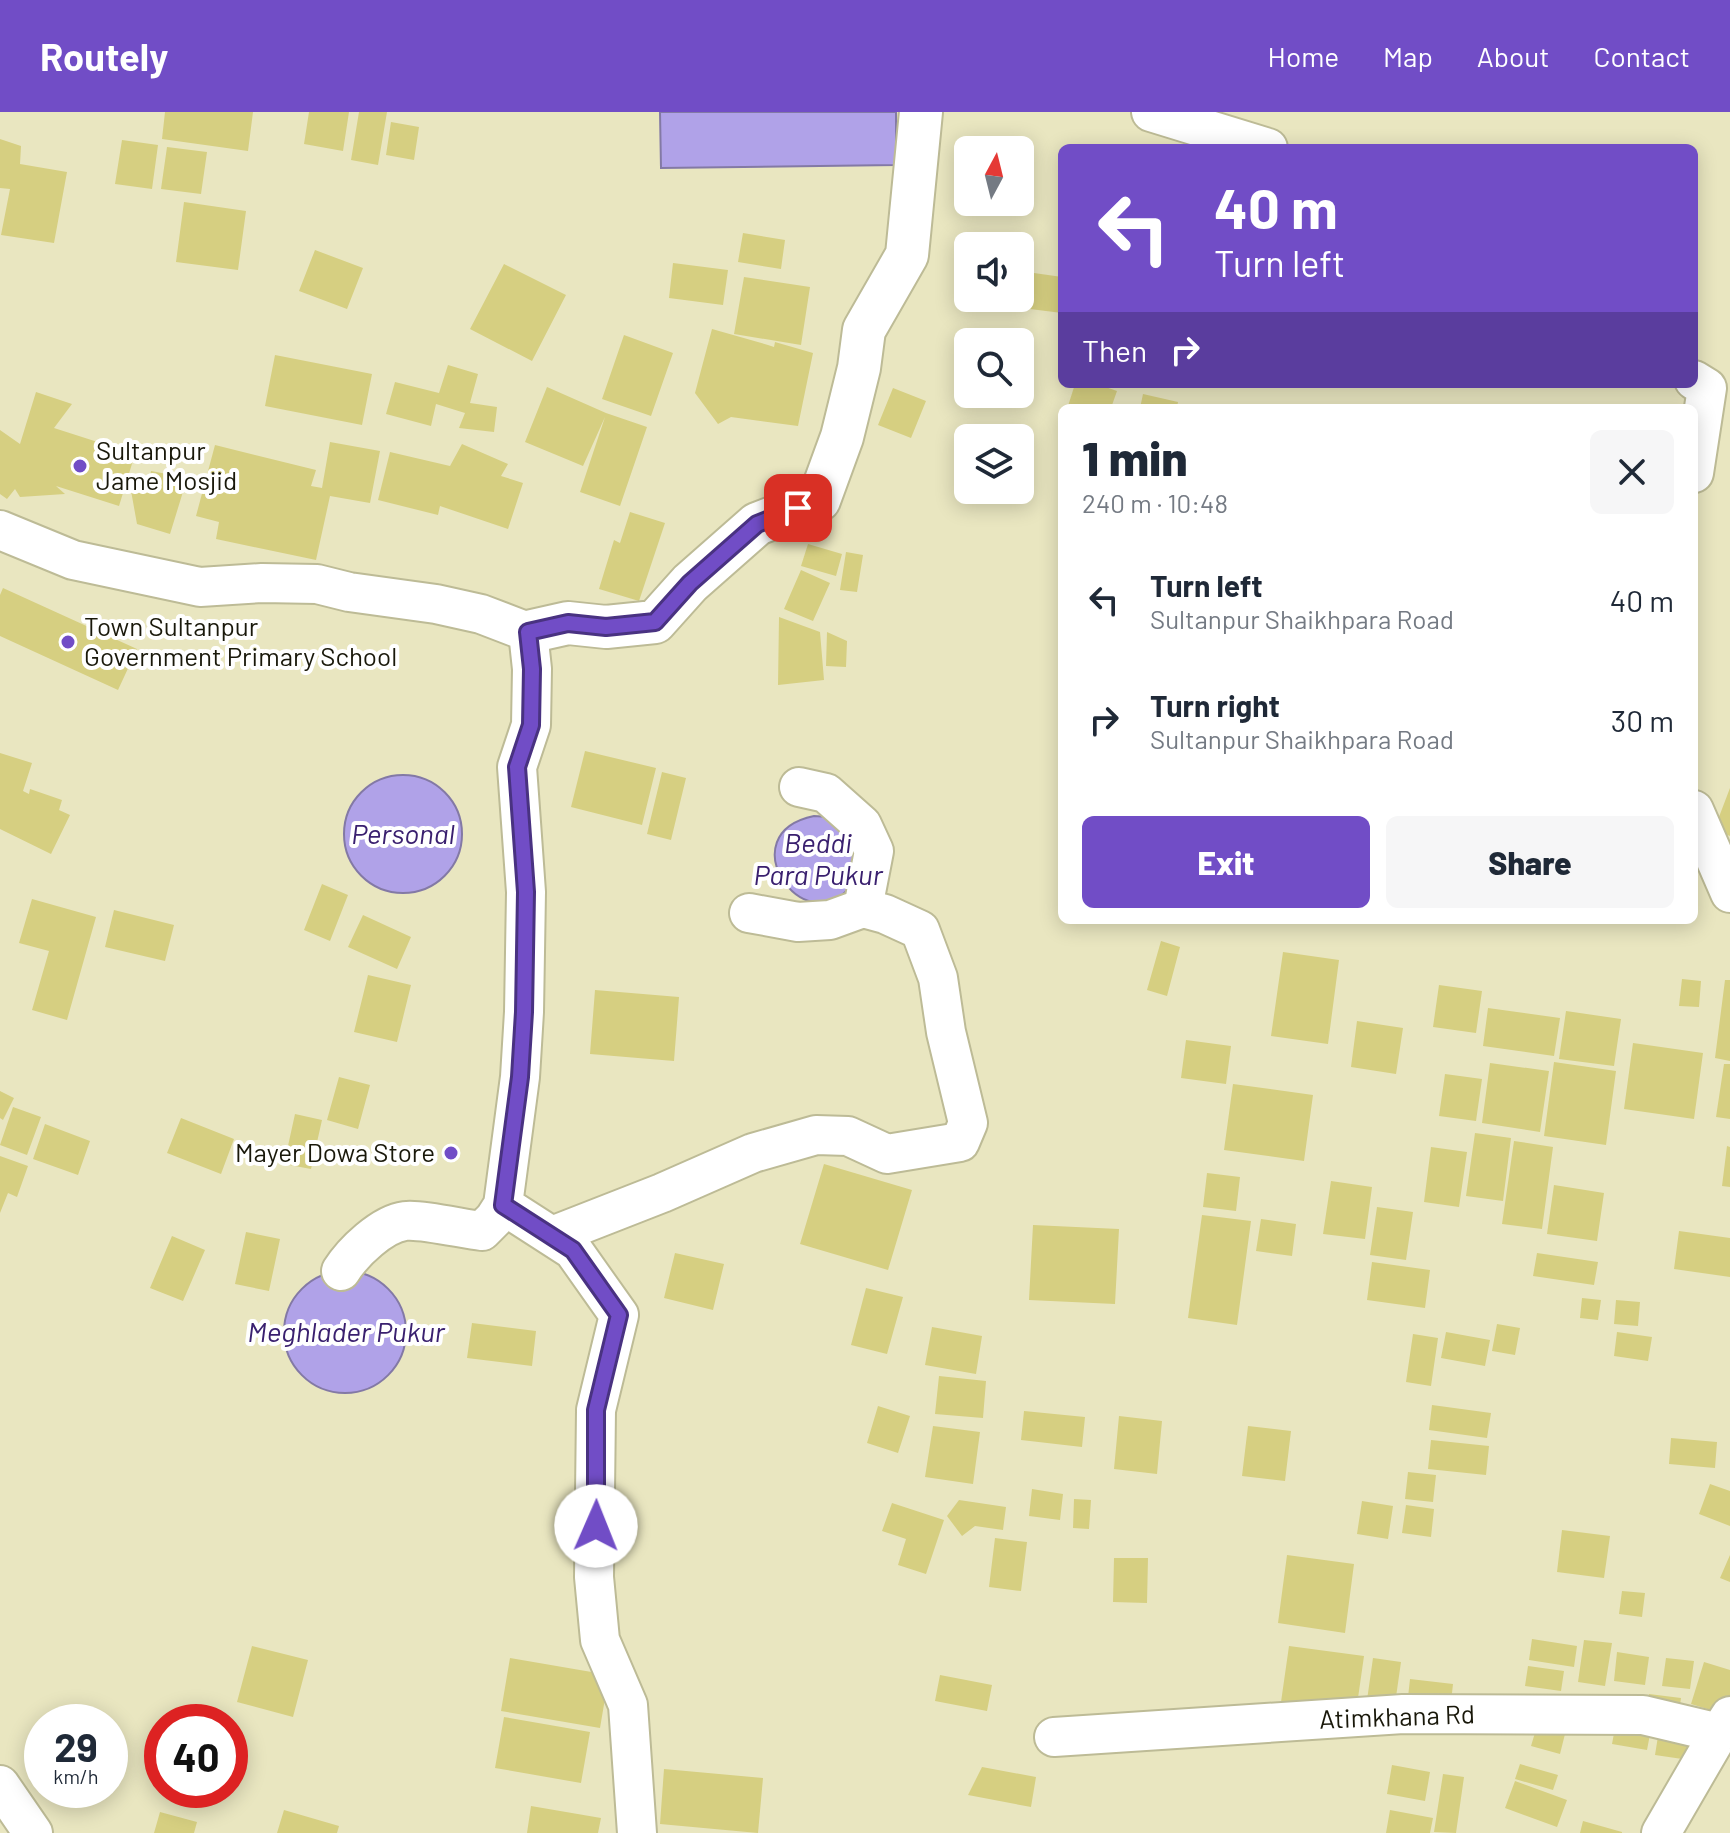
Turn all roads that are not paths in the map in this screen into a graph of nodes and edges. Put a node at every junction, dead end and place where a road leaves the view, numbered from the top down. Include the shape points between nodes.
1 (921, 112) edge
2 (1151, 112) edge
3 (1255, 144) edge
4 (1698, 382) edge
5 (1698, 447) edge
6 (0, 530) edge
7 (528, 632) junction
8 (799, 787) dead end
9 (1698, 819) edge
10 (1730, 893) edge
11 (863, 908) junction
12 (749, 913) dead end
13 (503, 1205) junction
14 (552, 1236) junction
15 (341, 1271) dead end
16 (628, 1317) dead end
17 (608, 1579) dead end
18 (1724, 1724) edge
19 (1054, 1737) dead end
20 (0, 1785) edge
21 (33, 1833) edge
22 (637, 1833) edge
23 (1661, 1833) edge

1 - 7 main road via 907,255 864,330 842,437 819,500 757,524 655,622 606,627 568,623
2 - 3 street
4 - 5 street via 1707,388
6 - 7 street via 73,560 200,587 317,584 481,614
7 - 13 street via 531,725 517,767 526,892 524,1012
8 - 11 street via 826,793 862,825 874,851
9 - 10 street
11 - 12 street via 809,921
11 - 14 street via 920,930 938,978 968,1123 960,1142 887,1154 848,1136 816,1135 753,1153
13 - 14 street
13 - 15 street via 482,1231 404,1221 352,1254
14 - 22 street via 573,1250 619,1315 596,1410 594,1577 600,1640 628,1705
16 - 17 street via 607,1410
18 - 19 street, Atimkhana Rd via 1643,1715 1403,1714
18 - 23 street
20 - 21 street

